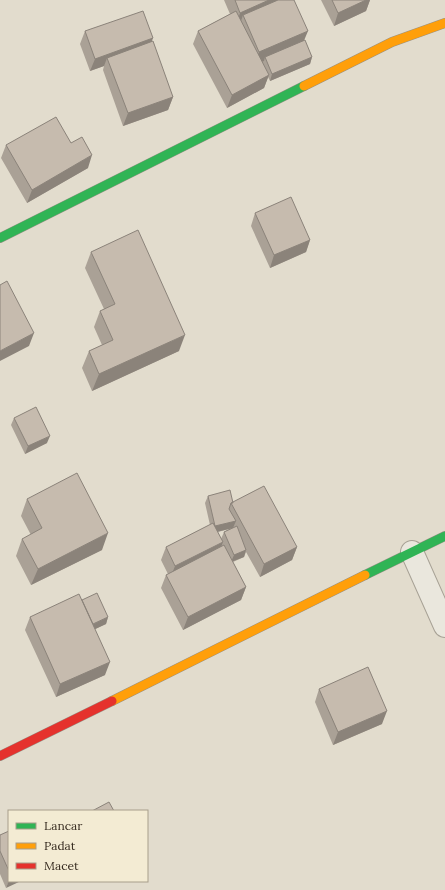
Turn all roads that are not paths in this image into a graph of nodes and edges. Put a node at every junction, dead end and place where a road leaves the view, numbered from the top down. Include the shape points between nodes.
1 (445, 23) edge
2 (0, 238) edge
3 (445, 536) edge
4 (412, 552) junction
5 (445, 626) edge
6 (0, 756) edge

1 - 2 street via 392,42
3 - 4 street
4 - 5 street
4 - 6 street

